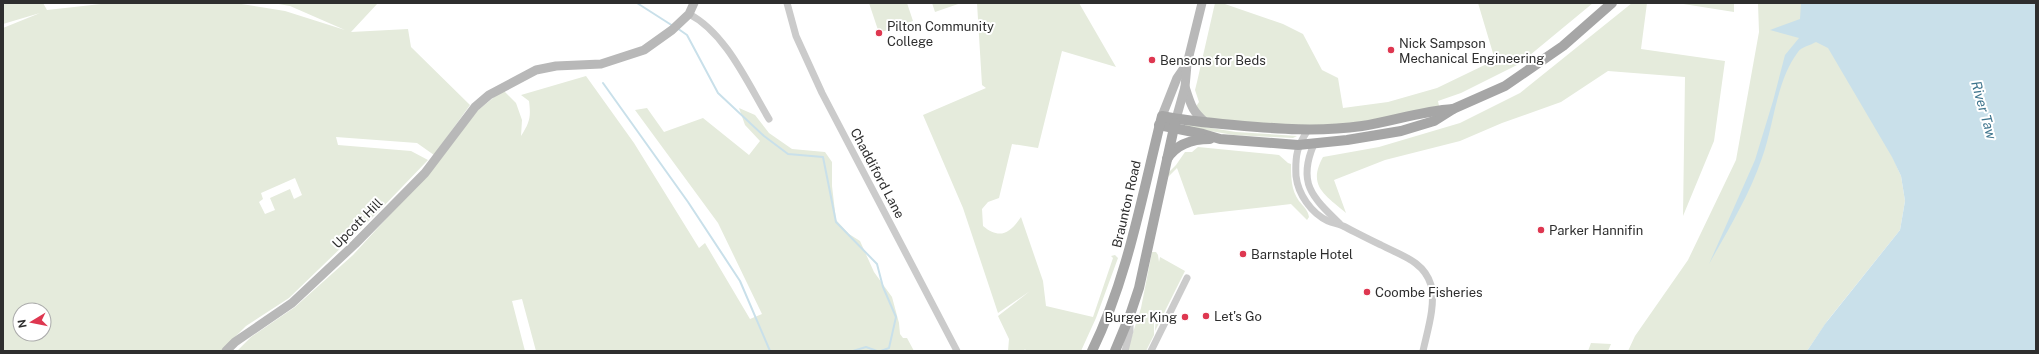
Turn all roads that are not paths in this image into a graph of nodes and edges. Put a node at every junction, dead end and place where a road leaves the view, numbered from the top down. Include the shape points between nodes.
1 (694, 3) edge
2 (787, 3) edge
3 (1202, 3) edge
4 (1612, 3) edge
5 (689, 14) junction
6 (1187, 64) junction
7 (1185, 87) junction
8 (1453, 109) junction
9 (769, 119) dead end
10 (1160, 120) junction
11 (1205, 122) junction
12 (1174, 123) junction
13 (1308, 130) junction
14 (1220, 139) junction
15 (1314, 144) junction
16 (1298, 145) junction
17 (1164, 165) junction
18 (1341, 225) junction
19 (1187, 278) dead end
20 (1130, 315) junction
21 (1096, 346) edge
22 (226, 351) edge
23 (957, 351) edge
24 (1092, 351) edge
25 (1115, 351) edge
26 (1125, 351) edge
27 (1151, 351) edge
28 (1423, 351) edge

1 - 5 street
2 - 23 street, Chaddiford Lane via 796,36 822,93
3 - 6 street, Braunton Road
4 - 8 main road via 1564,46 1522,75 1505,86
5 - 9 street via 723,42
5 - 22 street, Upcott Hill via 644,50 630,56 601,64 556,66 530,72 488,95 475,106 425,173 355,244 292,303
6 - 7 street, Braunton Road
6 - 10 street, Braunton Road via 1177,78
7 - 11 street via 1195,114
7 - 12 street, Braunton Road
8 - 13 main road via 1431,111 1364,126
8 - 15 main road via 1434,122 1401,131 1375,137
10 - 12 main road
10 - 21 main road, Braunton Road via 1128,253
11 - 12 main road
11 - 13 main road
12 - 14 main road
12 - 17 main road, Braunton Road
13 - 16 street
14 - 16 main road
14 - 17 main road via 1184,143 1172,153
15 - 16 main road
15 - 18 street via 1305,170 1309,185 1314,196
16 - 18 street via 1297,183 1303,197 1315,212 1328,221
17 - 20 main road, Braunton Road via 1147,255
18 - 28 street via 1408,257 1426,274 1431,285 1432,304
19 - 27 street
20 - 25 main road, Braunton Road
20 - 26 street via 1130,331
21 - 24 main road, Braunton Road

